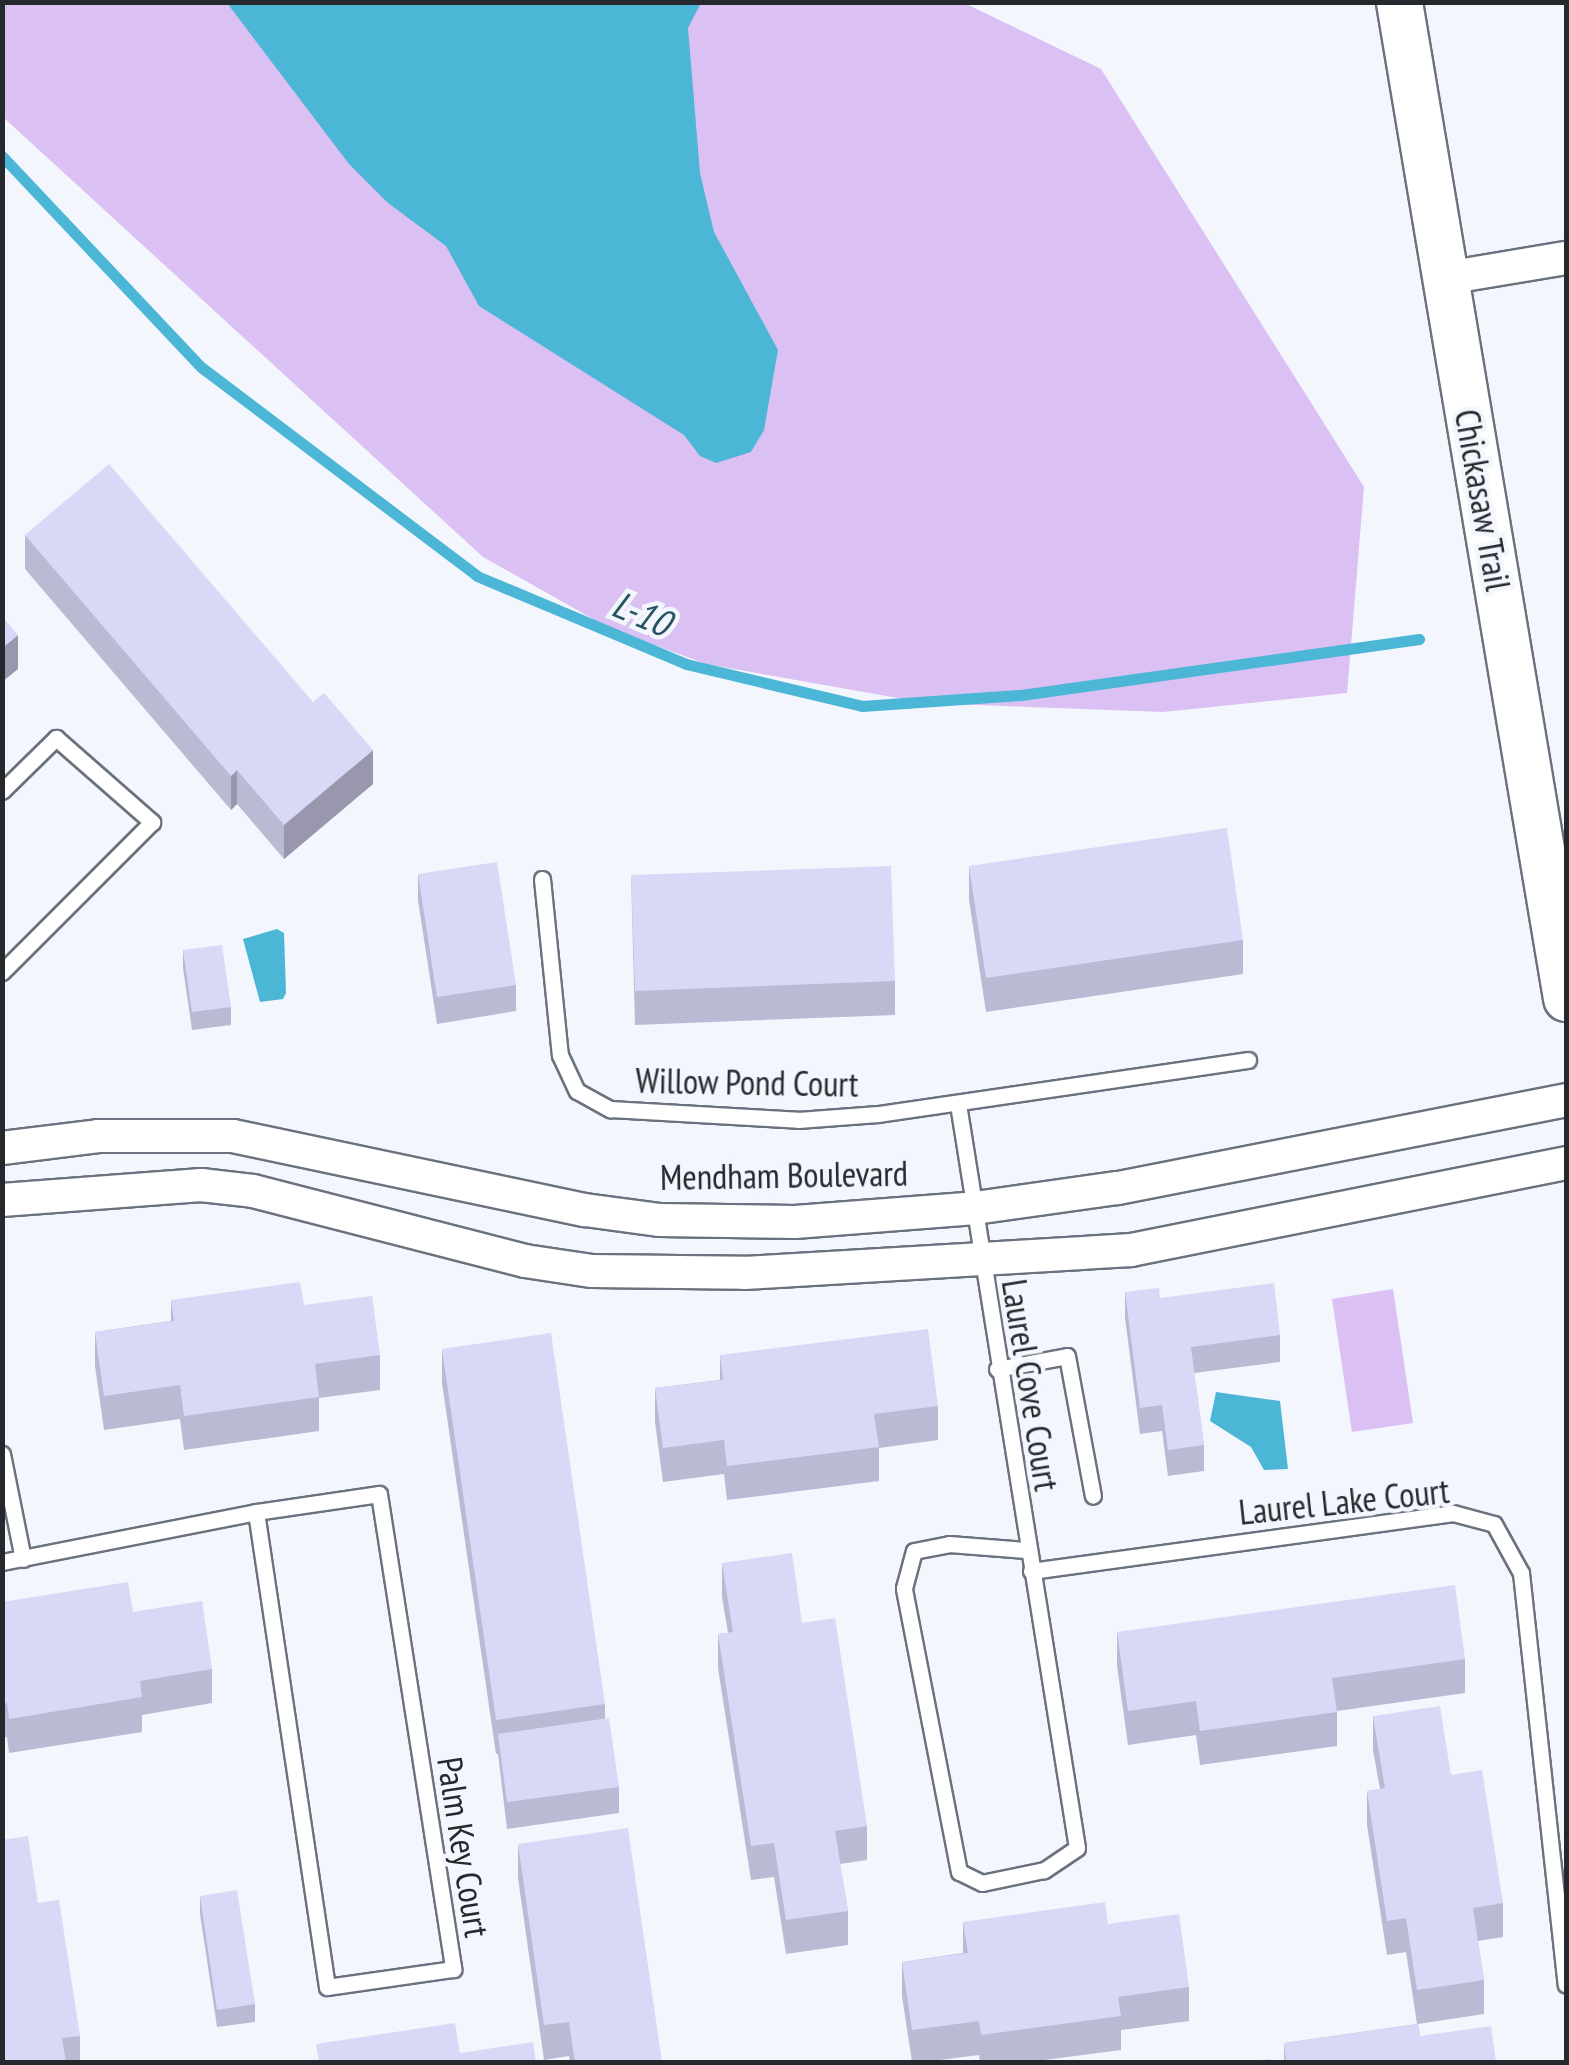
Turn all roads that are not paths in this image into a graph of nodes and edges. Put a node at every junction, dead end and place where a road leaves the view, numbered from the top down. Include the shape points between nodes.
1 (1399, 2) edge
2 (1566, 258) edge
3 (1446, 278) junction
4 (2, 791) edge
5 (542, 878) dead end
6 (2, 972) edge
7 (1566, 998) edge
8 (1248, 1060) dead end
9 (1566, 1100) edge
10 (958, 1104) junction
11 (2, 1148) edge
12 (1566, 1164) edge
13 (2, 1200) edge
14 (975, 1208) junction
15 (982, 1262) junction
16 (997, 1369) junction
17 (2, 1454) edge
18 (1093, 1496) dead end
19 (256, 1512) junction
20 (1026, 1550) junction
21 (23, 1559) junction
22 (2, 1562) edge
23 (1031, 1572) junction
24 (1566, 1985) edge

1 - 3 street, Chickasaw Trail
2 - 3 street
3 - 7 street, Chickasaw Trail
4 - 6 lane via 56,738 152,822
5 - 10 lane, Willow Pond Court via 560,1054 586,1101 646,1114 798,1120
8 - 10 lane, Willow Pond Court
9 - 14 street, Mendham Boulevard via 1118,1188
10 - 14 lane
11 - 14 street, Mendham Boulevard via 98,1136 270,1140 511,1196 660,1220 795,1222
12 - 15 street via 1131,1250
13 - 15 street via 157,1185 254,1191 432,1240 592,1272
14 - 15 lane, Laurel Cove Court
15 - 16 lane, Laurel Cove Court
16 - 18 lane via 1067,1356
16 - 20 lane, Laurel Cove Court
17 - 21 lane
19 - 19 lane, Palm Key Court via 327,1987 452,1969 379,1494
19 - 21 lane, Palm Key Court
20 - 23 lane, Laurel Cove Court
20 - 23 lane, Laurel Cove Court via 950,1544 914,1551 904,1588 960,1872 982,1883 1044,1870 1077,1848
21 - 22 lane, Palm Key Court
23 - 24 lane, Laurel Lake Court via 1452,1513 1494,1524 1522,1573

